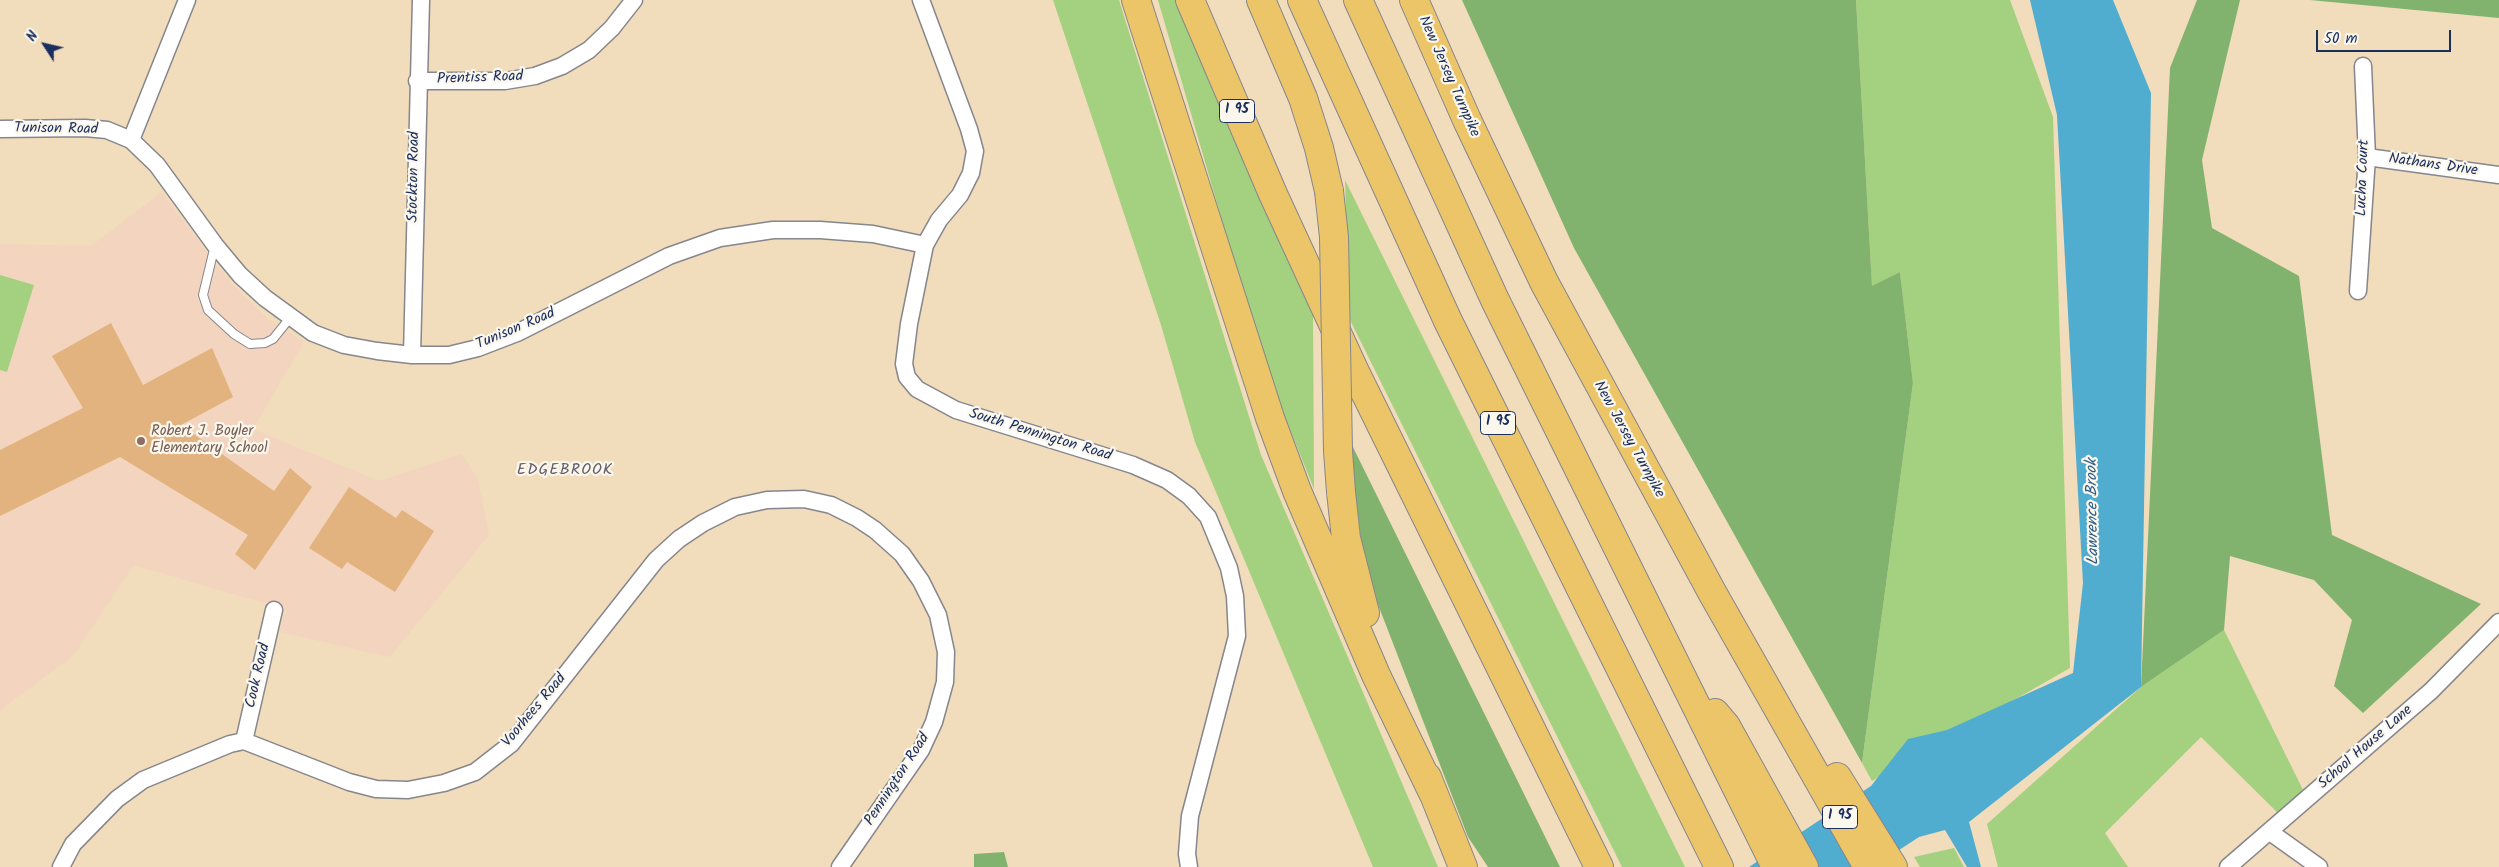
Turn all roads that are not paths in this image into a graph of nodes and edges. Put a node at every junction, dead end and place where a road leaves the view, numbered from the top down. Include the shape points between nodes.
1 (187, 0) edge
2 (421, 0) edge
3 (634, 0) edge
4 (921, 0) edge
5 (1136, 0) edge
6 (1190, 0) edge
7 (1261, 0) edge
8 (1302, 0) edge
9 (1358, 0) edge
10 (1414, 0) edge
11 (2362, 66) dead end
12 (417, 81) junction
13 (0, 129) edge
14 (131, 140) junction
15 (2367, 157) junction
16 (2499, 175) edge
17 (215, 245) junction
18 (924, 245) junction
19 (2358, 291) dead end
20 (290, 318) junction
21 (412, 355) junction
22 (875, 530) joint
23 (274, 610) dead end
24 (2499, 622) edge
25 (244, 741) junction
26 (1819, 764) junction
27 (1433, 793) junction
28 (1758, 804) junction
29 (2270, 832) junction
30 (61, 867) edge
31 (840, 867) edge
32 (1189, 867) edge
33 (1463, 867) edge
34 (1599, 867) edge
35 (1719, 867) edge
36 (1776, 867) edge
37 (1804, 867) edge
38 (1868, 867) edge
39 (1893, 867) edge
40 (2228, 867) edge
41 (2319, 867) edge

1 - 14 street
2 - 12 street, Stockton Road
3 - 12 street, Prentiss Road via 589,50 562,66 535,76 505,81
4 - 18 street, South Pennington Road via 970,129 975,151 972,173
5 - 27 highway via 1270,418 1297,491 1376,675
6 - 34 highway, I 95 via 1273,194 1356,374
7 - 27 highway, bridge via 1303,98 1330,191 1334,237 1338,451 1346,538 1370,631
8 - 35 highway, I 95 via 1448,321
9 - 28 highway via 1495,300 1676,668
10 - 26 highway, New Jersey Turnpike via 1544,282 1713,594 1793,707
11 - 15 street, Lucha Court
12 - 21 street, Stockton Road
13 - 14 street, Tunison Road via 85,128 107,130
14 - 17 street, Tunison Road via 157,165
15 - 16 street, Nathans Drive
15 - 19 street, Lucha Court
17 - 20 street, Tunison Road via 246,281
17 - 20 lane via 203,295 208,310 250,344 273,339
18 - 21 street, Tunison Road via 873,234 820,230 773,230 720,238 669,256 509,336 478,348 449,355
18 - 32 street, South Pennington Road via 904,364 907,377 917,389 956,410 1133,465 1166,480 1189,496 1208,517 1220,544 1235,596 1238,636 1190,816
20 - 21 street, Tunison Road via 313,333 344,345
22 - 25 street, Voorhees Road via 830,505 804,499 768,500 735,507 704,523 656,560 511,744 475,772 444,783 408,790 376,788 349,782
22 - 31 street, Pennington Road via 902,554 921,581 938,615 946,652 945,682 934,722 921,750
23 - 25 street, Cook Road
24 - 29 street, School House Lane via 2431,691
25 - 30 street via 143,780 92,822 73,844
26 - 38 highway, I 95
26 - 39 highway
27 - 33 highway
28 - 36 highway
28 - 37 highway
29 - 40 street, School House Lane
29 - 41 street

